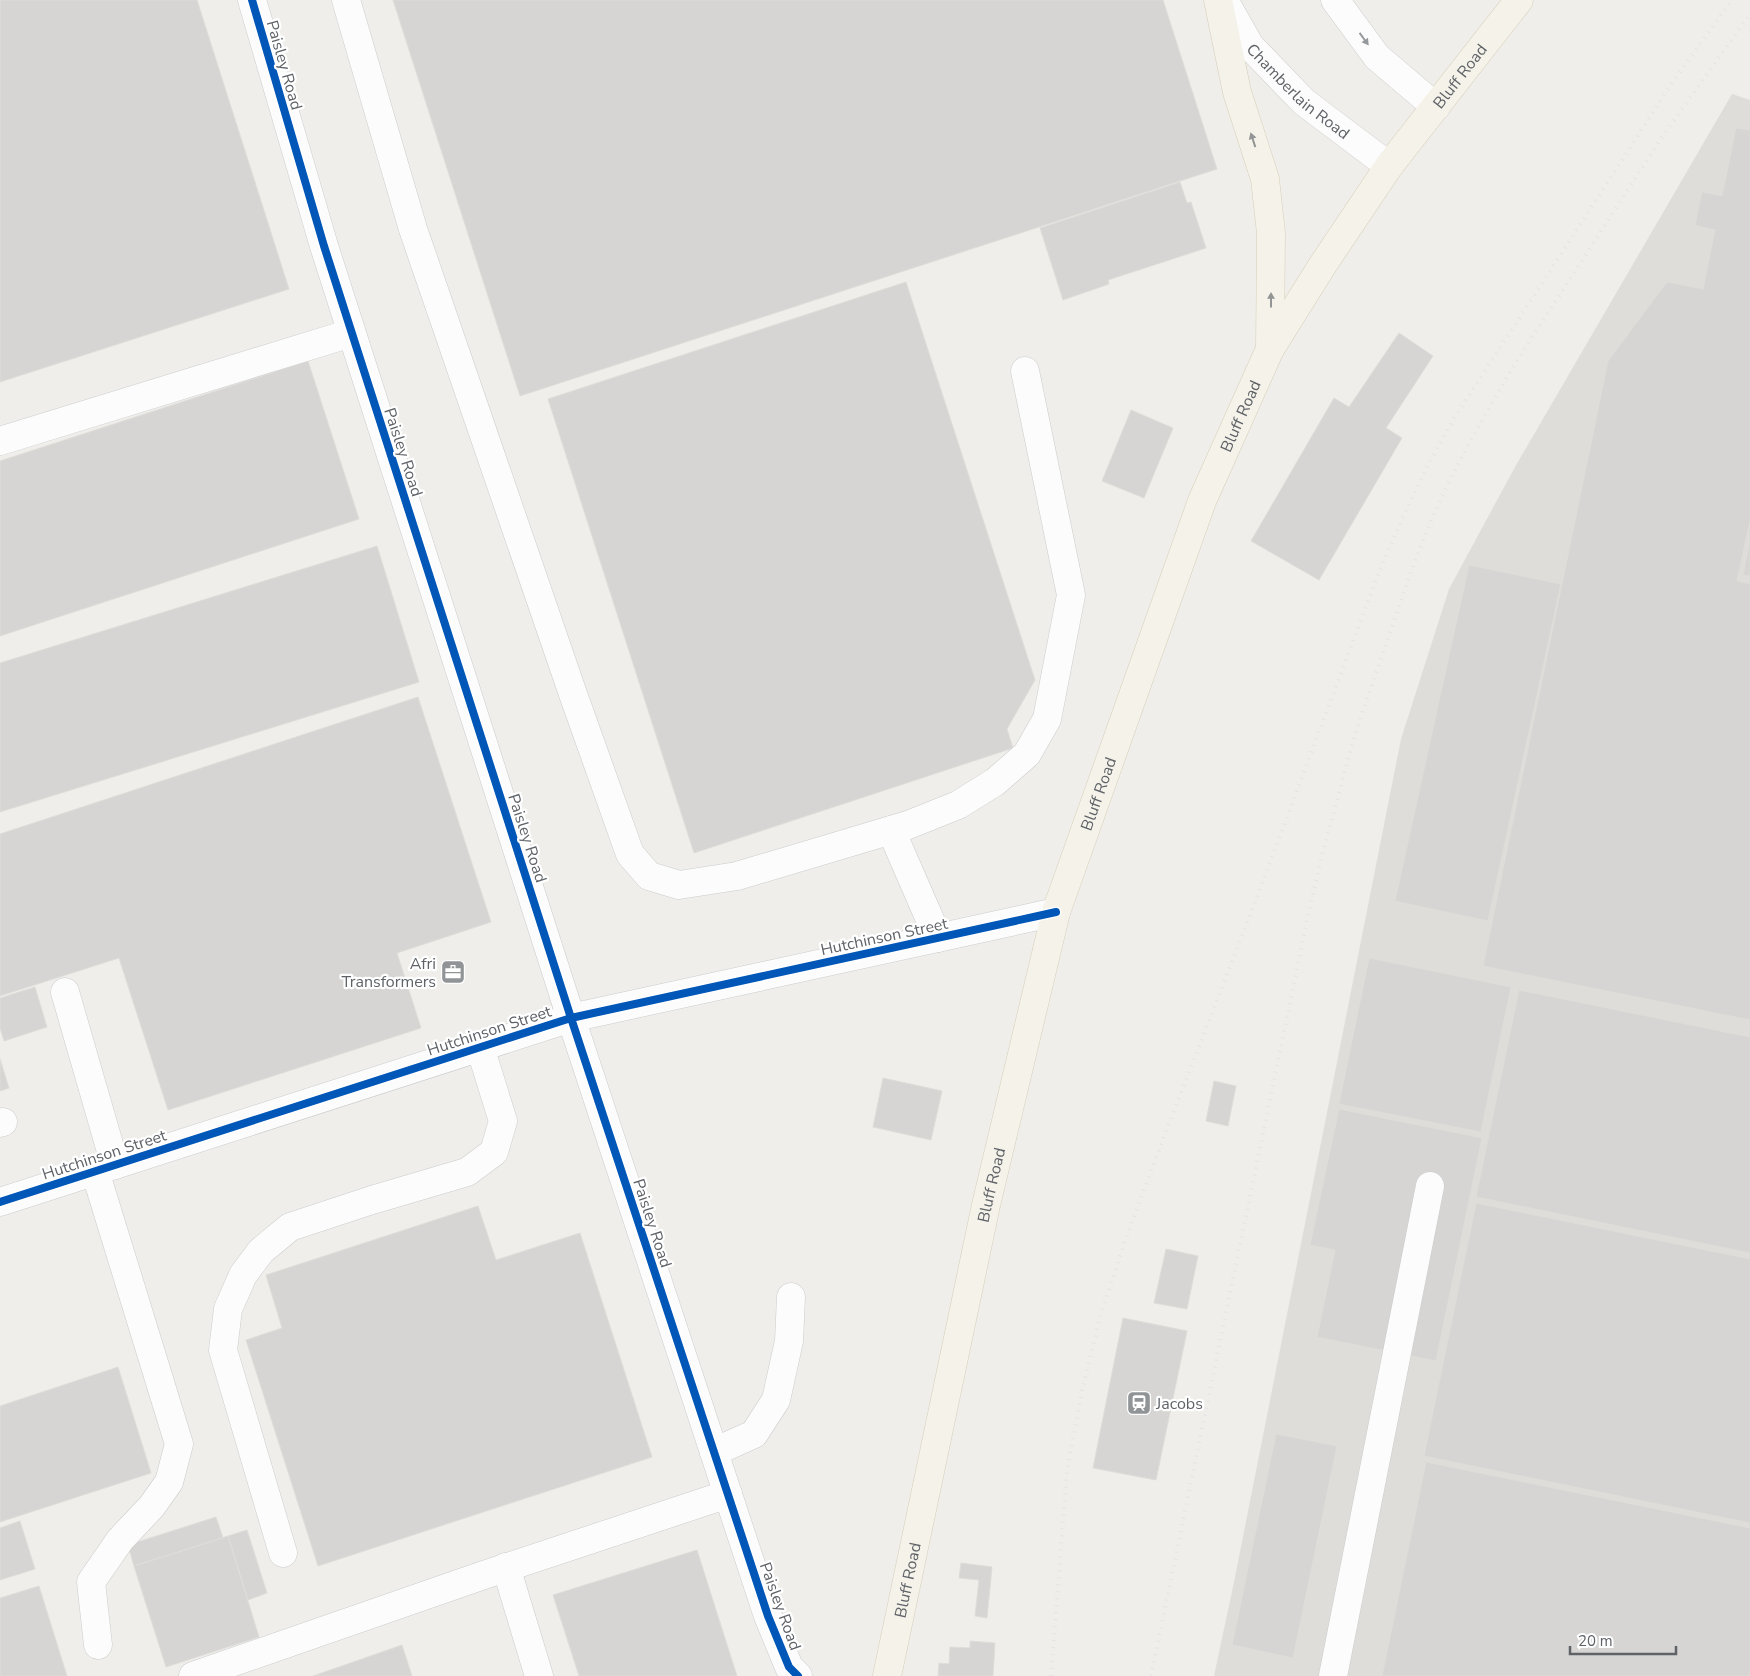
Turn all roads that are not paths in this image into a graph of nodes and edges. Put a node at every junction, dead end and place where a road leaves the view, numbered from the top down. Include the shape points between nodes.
1 (252, 0) edge
2 (346, 0) edge
3 (1218, 0) edge
4 (1224, 0) edge
5 (1335, 0) edge
6 (1519, 0) edge
7 (1436, 107) junction
8 (1389, 166) junction
9 (352, 333) junction
10 (1270, 349) junction
11 (1025, 371) dead end
12 (0, 442) edge
13 (891, 830) junction
14 (1056, 912) junction
15 (938, 938) junction
16 (64, 992) dead end
17 (571, 1018) junction
18 (480, 1047) junction
19 (105, 1168) junction
20 (1430, 1186) dead end
21 (0, 1202) edge
22 (791, 1297) dead end
23 (714, 1452) junction
24 (728, 1494) junction
25 (283, 1553) dead end
26 (506, 1567) junction
27 (98, 1644) dead end
28 (193, 1676) edge
29 (539, 1676) edge
30 (798, 1676) edge
31 (887, 1676) edge
32 (1333, 1676) edge

1 - 9 street, Paisley Road
2 - 13 street via 413,229 630,854 650,876 680,885 737,876
10 -> 3 main road via 1271,234 1265,179 1237,92
4 - 8 street, Chamberlain Road via 1250,46 1304,102
5 -> 7 street via 1377,57
6 - 7 main road, Bluff Road
7 - 8 main road, Bluff Road
8 - 10 main road, Bluff Road
9 - 12 street
9 - 17 street, Paisley Road
10 - 14 main road, Bluff Road via 1202,501
11 - 13 street via 1070,594 1047,719 1027,754 995,782 958,805
13 - 15 street
14 - 15 street, Hutchinson Street
14 - 31 main road, Bluff Road via 986,1205
15 - 17 street, Hutchinson Street
16 - 19 street
17 - 18 street, Hutchinson Street
17 - 23 street, Paisley Road
18 - 19 street, Hutchinson Street
18 - 25 street via 503,1120 494,1152 467,1172 290,1227 255,1258 243,1274 228,1309 223,1350
19 - 21 street, Hutchinson Street
19 - 27 street via 179,1444 169,1482 152,1506 120,1540 91,1582
20 - 32 street
22 - 23 street via 789,1341 776,1400 754,1434
23 - 24 street, Paisley Road
24 - 26 street
24 - 30 street, Paisley Road via 768,1616 789,1667
26 - 28 street
26 - 29 street

